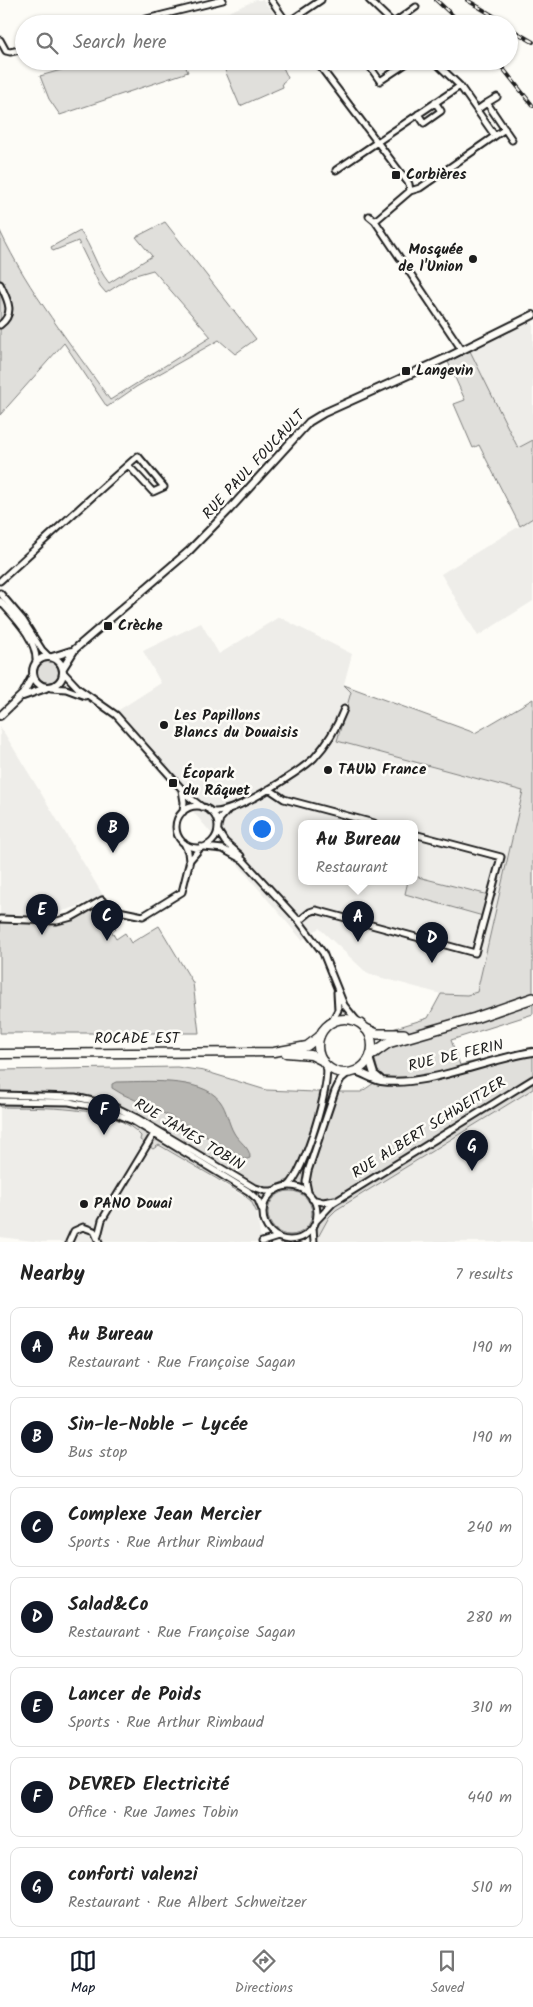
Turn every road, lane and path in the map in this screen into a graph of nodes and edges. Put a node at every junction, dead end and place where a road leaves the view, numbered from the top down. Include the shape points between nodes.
1 (223, 0) edge
2 (271, 0) edge
3 (321, 0) edge
4 (369, 0) edge
5 (416, 7) dead end
6 (162, 15) edge
7 (282, 15) edge
8 (300, 15) edge
9 (385, 15) edge
10 (406, 15) edge
11 (0, 40) edge
12 (3, 52) edge
13 (323, 70) edge
14 (372, 70) edge
15 (396, 70) edge
16 (443, 70) edge
17 (460, 86) junction
18 (497, 97) dead end
19 (435, 102) junction
20 (487, 103) junction
21 (477, 110) junction
22 (418, 114) junction
23 (505, 129) junction
24 (495, 136) junction
25 (512, 140) dead end
26 (377, 143) junction
27 (336, 170) dead end
28 (410, 191) junction
29 (369, 216) dead end
30 (375, 221) junction
31 (0, 284) edge
32 (533, 315) edge
33 (0, 325) edge
34 (462, 350) junction
35 (128, 465) junction
36 (0, 581) edge
37 (0, 593) edge
38 (0, 602) edge
39 (75, 649) junction
40 (50, 657) junction
41 (36, 663) junction
42 (63, 670) junction
43 (33, 674) junction
44 (48, 688) junction
45 (19, 698) junction
46 (92, 699) junction
47 (344, 709) dead end
48 (1, 713) edge
49 (180, 785) junction
50 (269, 789) junction
51 (202, 807) junction
52 (230, 808) junction
53 (210, 811) junction
54 (183, 812) junction
55 (363, 820) edge
56 (218, 829) junction
57 (418, 835) edge
58 (182, 841) junction
59 (202, 847) junction
60 (188, 866) junction
61 (251, 867) junction
62 (0, 919) edge
63 (299, 921) junction
64 (335, 982) junction
65 (533, 998) edge
66 (358, 1022) junction
67 (332, 1023) junction
68 (366, 1029) junction
69 (427, 1031) junction
70 (320, 1036) junction
71 (274, 1052) junction
72 (533, 1052) edge
73 (0, 1054) edge
74 (370, 1057) junction
75 (325, 1063) junction
76 (352, 1072) junction
77 (533, 1078) edge
78 (383, 1081) junction
79 (0, 1095) edge
80 (0, 1100) edge
81 (156, 1132) junction
82 (288, 1186) junction
83 (274, 1191) junction
84 (311, 1197) junction
85 (338, 1199) junction
86 (263, 1212) junction
87 (102, 1220) junction
88 (315, 1223) junction
89 (85, 1227) junction
90 (267, 1227) junction
91 (278, 1237) junction
92 (300, 1238) junction
93 (99, 1239) edge
94 (69, 1242) edge
95 (262, 1242) edge
96 (309, 1242) edge
97 (314, 1242) edge

1 - 6 street
2 - 7 street
3 - 8 street
4 - 9 street
5 - 10 street
11 - 12 street
13 - 26 street
14 - 15 street via 380,81
16 - 17 street
17 - 19 street
17 - 21 street
18 - 20 street
19 - 22 street
19 - 22 street via 441,111 424,122
20 - 21 street
20 - 23 street
21 - 24 street
22 - 26 street
23 - 24 street
23 - 25 street
24 - 28 street via 420,188
26 - 27 street
26 - 28 street
28 - 30 street
29 - 30 street
30 - 34 street
31 - 33 street via 10,309
32 - 34 street, RUE PAUL FOUCAULT
34 - 39 street, RUE PAUL FOUCAULT via 309,422 189,551
35 - 35 street via 152,491 164,487 138,456
35 - 36 street
37 - 40 street
38 - 41 street via 28,638 35,651
39 - 40 street, RUE PAUL FOUCAULT
39 - 42 street, RUE PAUL FOUCAULT
40 - 41 street
40 - 42 street via 59,662
41 - 43 street
42 - 44 street via 60,682
42 - 46 street via 76,687
43 - 44 street via 37,683
43 - 45 street
44 - 45 street
44 - 46 street via 70,690
45 - 48 street
46 - 49 street via 116,715
47 - 50 street via 331,736 313,759
49 - 51 street
49 - 54 street
50 - 52 street
50 - 55 street via 284,799
51 - 53 street
51 - 54 street
52 - 53 street via 216,813
52 - 56 street via 220,819
53 - 56 street via 216,818
54 - 58 street via 177,826
56 - 59 street via 214,839
56 - 61 street via 221,838
57 - 63 street via 500,857 475,953 316,910
58 - 59 street via 191,847
58 - 60 street via 188,852
59 - 60 street via 195,852
59 - 61 street via 223,849
60 - 62 street via 182,892 142,916 109,909 102,900 72,917 57,921
61 - 63 street
63 - 64 street via 323,953
64 - 66 street via 348,1010
64 - 67 street via 338,1005
65 - 69 highway
66 - 67 main road via 343,1019
66 - 68 main road
67 - 70 main road
68 - 69 highway via 383,1034
68 - 74 main road via 372,1041
69 - 74 highway via 386,1044
70 - 71 main road, ROCADE EST via 307,1046
70 - 75 main road via 319,1050
71 - 73 main road, ROCADE EST
71 - 75 main road, ROCADE EST via 310,1056
72 - 78 street, RUE DE FERIN via 444,1074
74 - 76 main road
74 - 78 street via 374,1074
75 - 76 main road via 336,1072
75 - 82 street via 328,1081 323,1101 301,1166
76 - 78 street, RUE DE FERIN
76 - 84 street via 341,1079 335,1092 307,1174 306,1184
77 - 85 street, RUE ALBERT SCHWEITZER
79 - 81 street, RUE JAMES TOBIN via 90,1099 125,1111
80 - 81 street, RUE JAMES TOBIN via 96,1106
81 - 83 street, RUE JAMES TOBIN via 250,1186
81 - 86 street, RUE JAMES TOBIN via 248,1191 258,1200
81 - 87 street
82 - 83 street
82 - 84 street via 298,1188
83 - 86 street
84 - 85 street via 323,1202
84 - 88 street via 317,1210
85 - 88 street, RUE ALBERT SCHWEITZER
86 - 90 street
87 - 89 street
87 - 93 street
88 - 92 street
88 - 97 street
89 - 93 street via 94,1231
89 - 94 street via 74,1231
90 - 91 street
90 - 95 street
91 - 92 street
91 - 95 street
92 - 96 street

